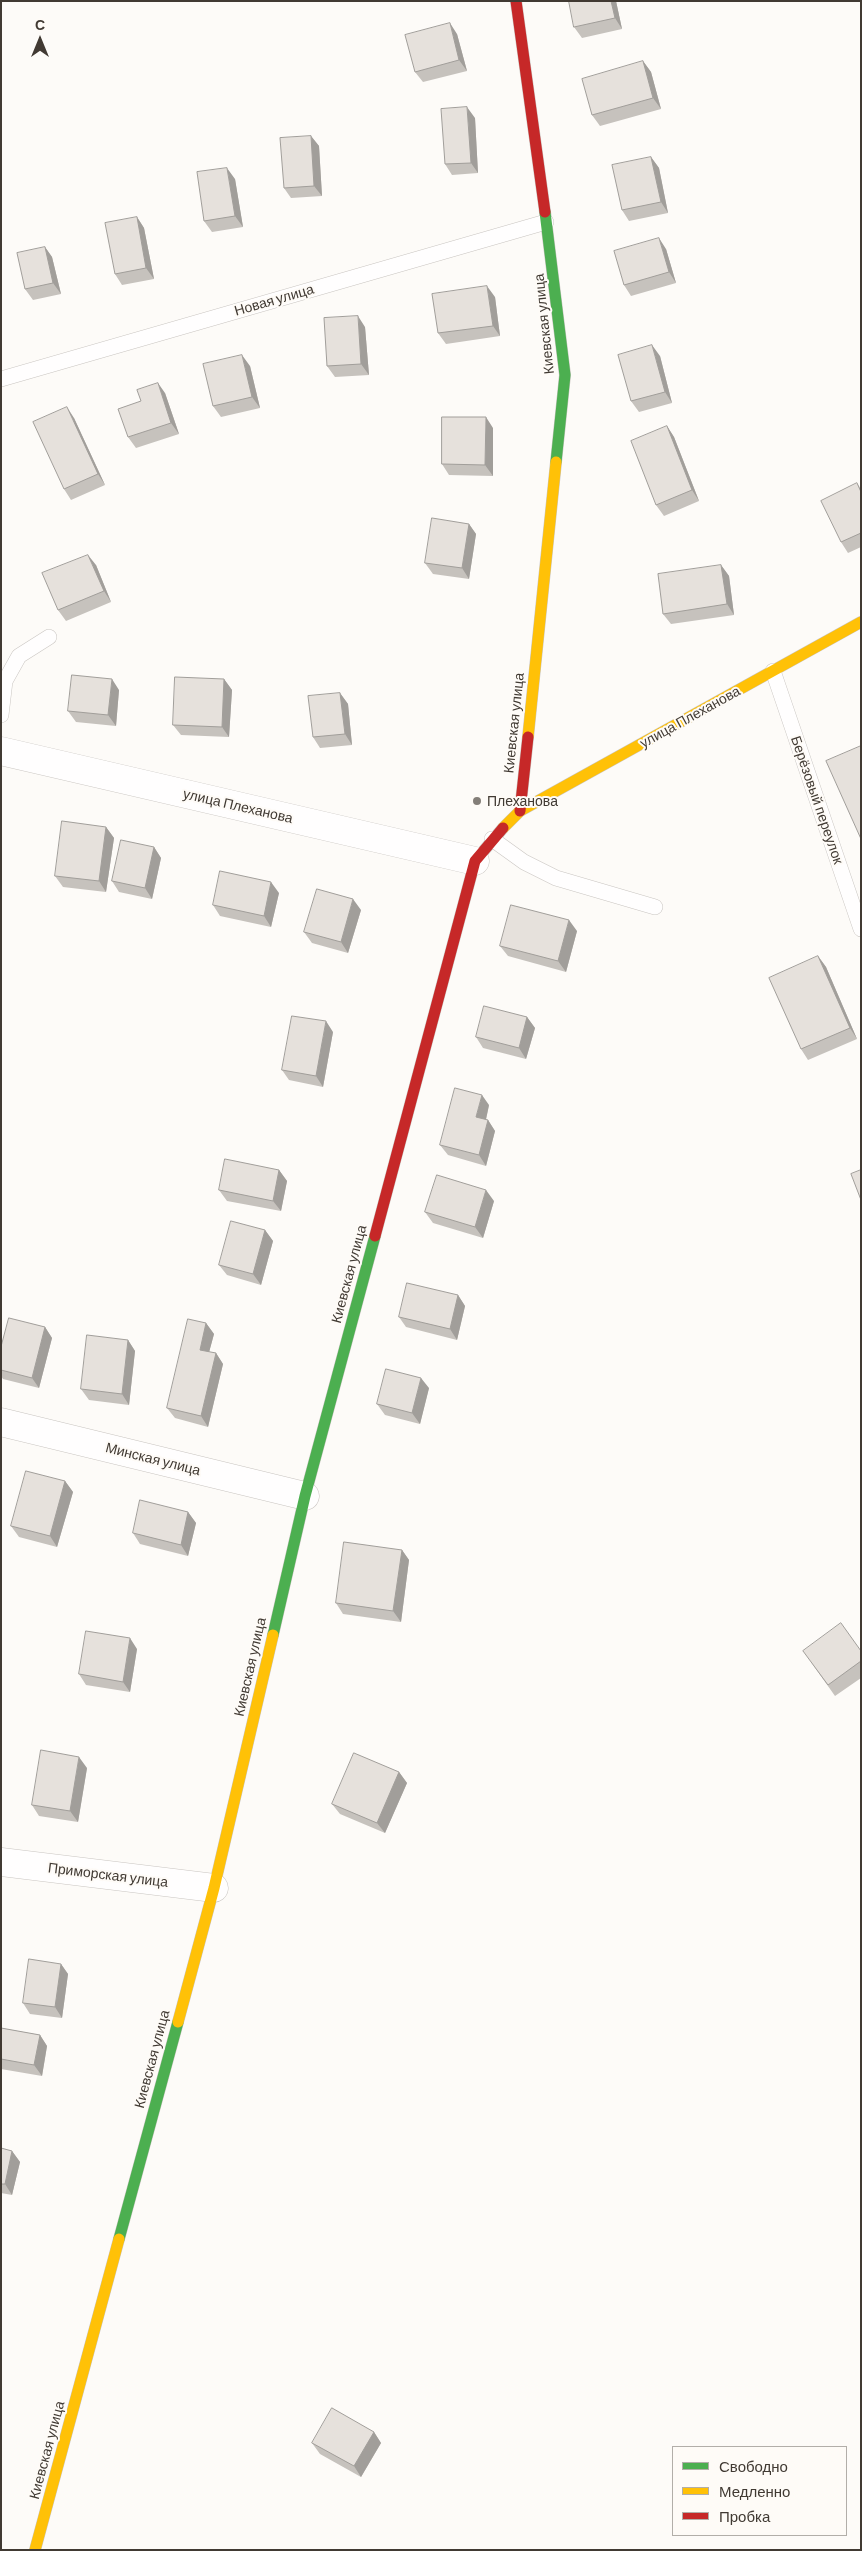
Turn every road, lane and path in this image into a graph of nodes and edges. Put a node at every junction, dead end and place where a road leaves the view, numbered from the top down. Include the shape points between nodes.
1 (516, 1) edge
2 (546, 222) junction
3 (1, 379) edge
4 (861, 622) edge
5 (49, 637) dead end
6 (773, 671) junction
7 (1, 715) edge
8 (1, 752) edge
9 (520, 811) junction
10 (492, 839) junction
11 (474, 861) junction
12 (655, 908) dead end
13 (861, 929) edge
14 (1, 1422) edge
15 (305, 1496) junction
16 (1, 1862) edge
17 (214, 1888) junction
18 (35, 2550) edge

1 - 2 street, Киевская улица
2 - 3 lane, Новая улица
2 - 9 street, Киевская улица via 566,375
4 - 6 street, улица Плеханова
5 - 7 lane via 19,656 4,682
6 - 9 street, улица Плеханова
6 - 13 lane, Берёзовый переулок
8 - 11 street, улица Плеханова
9 - 10 street, Киевская улица
10 - 11 street, Киевская улица
10 - 12 lane via 524,862 556,878
11 - 15 street, Киевская улица
14 - 15 street, Минская улица
15 - 17 street, Киевская улица
16 - 17 street, Приморская улица
17 - 18 street, Киевская улица

